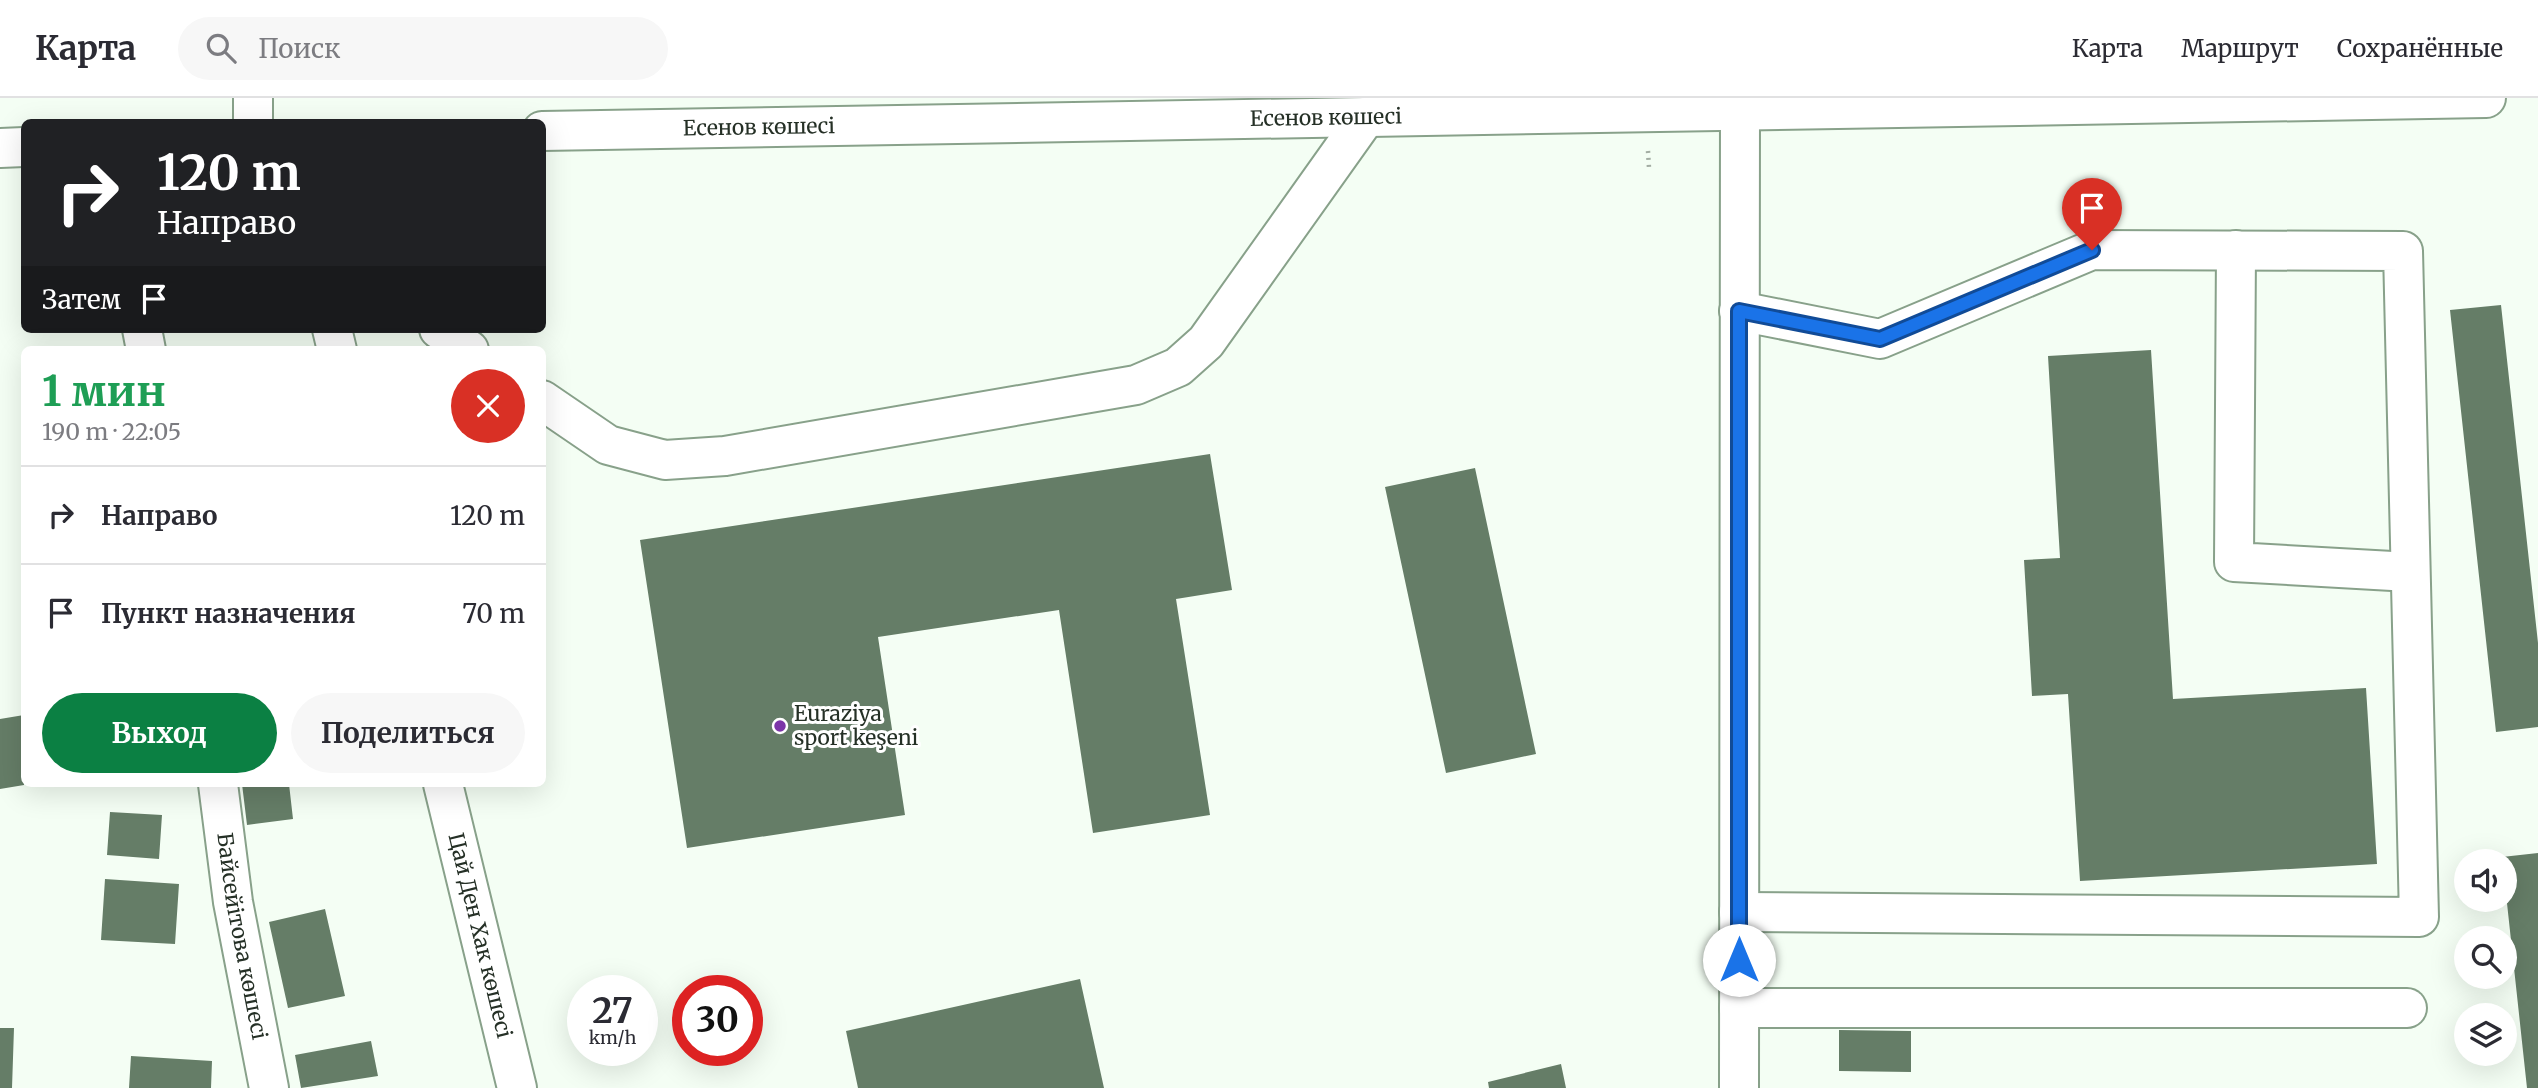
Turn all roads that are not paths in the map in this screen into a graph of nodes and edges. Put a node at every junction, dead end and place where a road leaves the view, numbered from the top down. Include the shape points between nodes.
1 (253, 98) edge
2 (2486, 98) edge
3 (1739, 103) edge
4 (972, 111) edge
5 (1366, 117) junction
6 (253, 119) edge
7 (546, 131) edge
8 (21, 147) edge
9 (0, 148) edge
10 (2236, 250) junction
11 (1739, 311) junction
12 (445, 333) edge
13 (463, 346) edge
14 (546, 403) edge
15 (2410, 572) junction
16 (218, 787) edge
17 (444, 787) edge
18 (1739, 912) junction
19 (1739, 1007) junction
20 (2407, 1008) dead end
21 (269, 1088) edge
22 (517, 1088) edge
23 (1739, 1088) edge

1 - 6 street
2 - 3 street, Есенов көшесі
3 - 5 street, Есенов көшесі via 1644,114
3 - 11 street
4 - 5 street, Есенов көшесі
4 - 7 street, Есенов көшесі
5 - 14 street via 1206,342 1178,367 1136,385 725,456 664,460 608,445
8 - 9 street
10 - 11 street via 2092,250 1880,339
10 - 15 street via 2403,251
10 - 15 street via 2234,562
11 - 18 street
12 - 13 street
15 - 18 street via 2418,918
16 - 21 street, Байсейітова көшесі via 233,902
17 - 22 street, Цай Ден Хак көшесі
18 - 19 street
19 - 20 street
19 - 23 street

